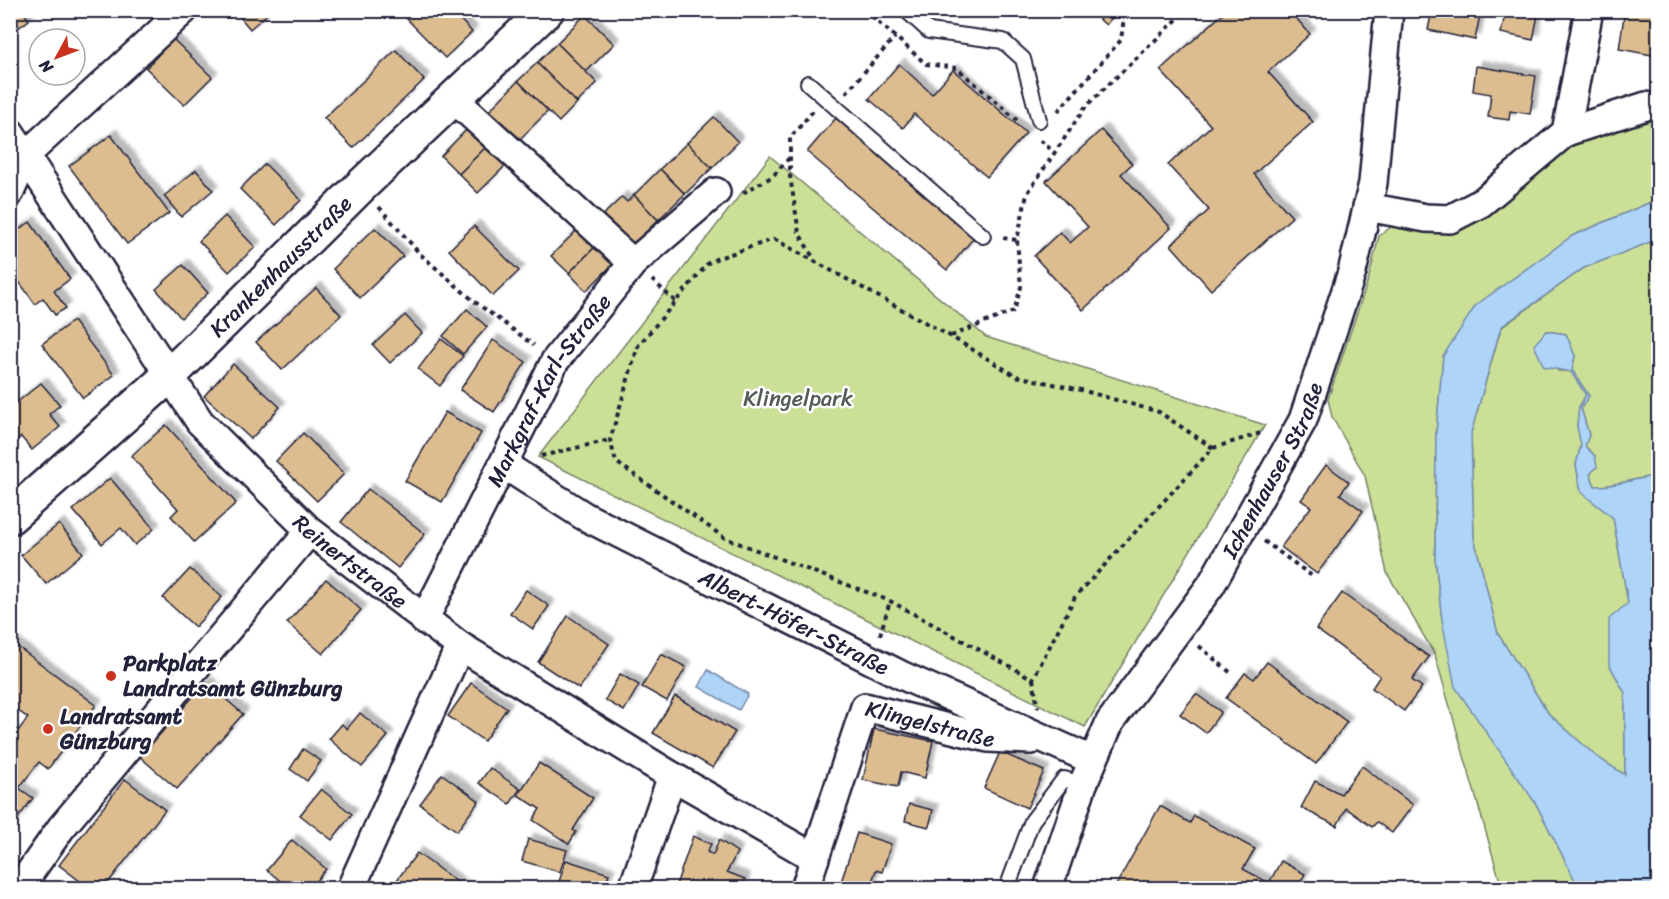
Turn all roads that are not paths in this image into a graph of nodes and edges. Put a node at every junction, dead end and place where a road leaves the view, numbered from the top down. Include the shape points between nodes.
1 (184, 10) edge
2 (548, 10) edge
3 (906, 10) edge
4 (1389, 10) edge
5 (1589, 10) edge
6 (808, 83) dead end
7 (454, 99) junction
8 (1652, 105) edge
9 (1039, 120) dead end
10 (10, 132) edge
11 (1566, 132) junction
12 (27, 154) junction
13 (10, 192) edge
14 (716, 192) road end
15 (1367, 207) junction
16 (983, 236) dead end
17 (633, 263) junction
18 (170, 375) junction
19 (504, 465) junction
20 (10, 517) edge
21 (309, 531) junction
22 (424, 620) junction
23 (460, 646) junction
24 (1043, 740) junction
25 (1087, 772) junction
26 (672, 776) junction
27 (815, 858) junction
28 (19, 888) edge
29 (351, 888) edge
30 (633, 888) edge
31 (805, 888) edge
32 (1007, 888) edge
33 (1048, 888) edge

1 - 12 street
2 - 7 street, Krankenhausstraße
3 - 9 lane via 929,31 1003,41 1023,59
4 - 15 street, Ichenhauser Straße
5 - 11 street
6 - 16 lane
7 - 17 street
7 - 18 street, Krankenhausstraße
8 - 11 street
10 - 12 street, Reinertstraße
11 - 15 street via 1481,203 1450,219
12 - 13 street
12 - 18 street, Reinertstraße
14 - 17 street, Markgraf-Karl-Straße
15 - 25 street, Ichenhauser Straße via 1352,272 1303,420 1210,585 1110,722
17 - 19 street, Markgraf-Karl-Straße via 555,361
18 - 20 street, Krankenhausstraße
18 - 21 street, Reinertstraße via 200,422
19 - 22 street, Markgraf-Karl-Straße
19 - 24 street, Albert-Höfer-Straße via 584,516 873,661
21 - 22 street, Reinertstraße
21 - 28 street via 61,828
22 - 23 street, Reinertstraße
23 - 26 street, Reinertstraße
23 - 29 street
24 - 25 street, Albert-Höfer-Straße
24 - 27 street, Klingelstraße via 988,738 865,706
25 - 32 lane via 1064,779 1032,821
25 - 33 street, Ichenhauser Straße
26 - 27 street, Reinertstraße
26 - 30 street
27 - 31 street, Klingelstraße

